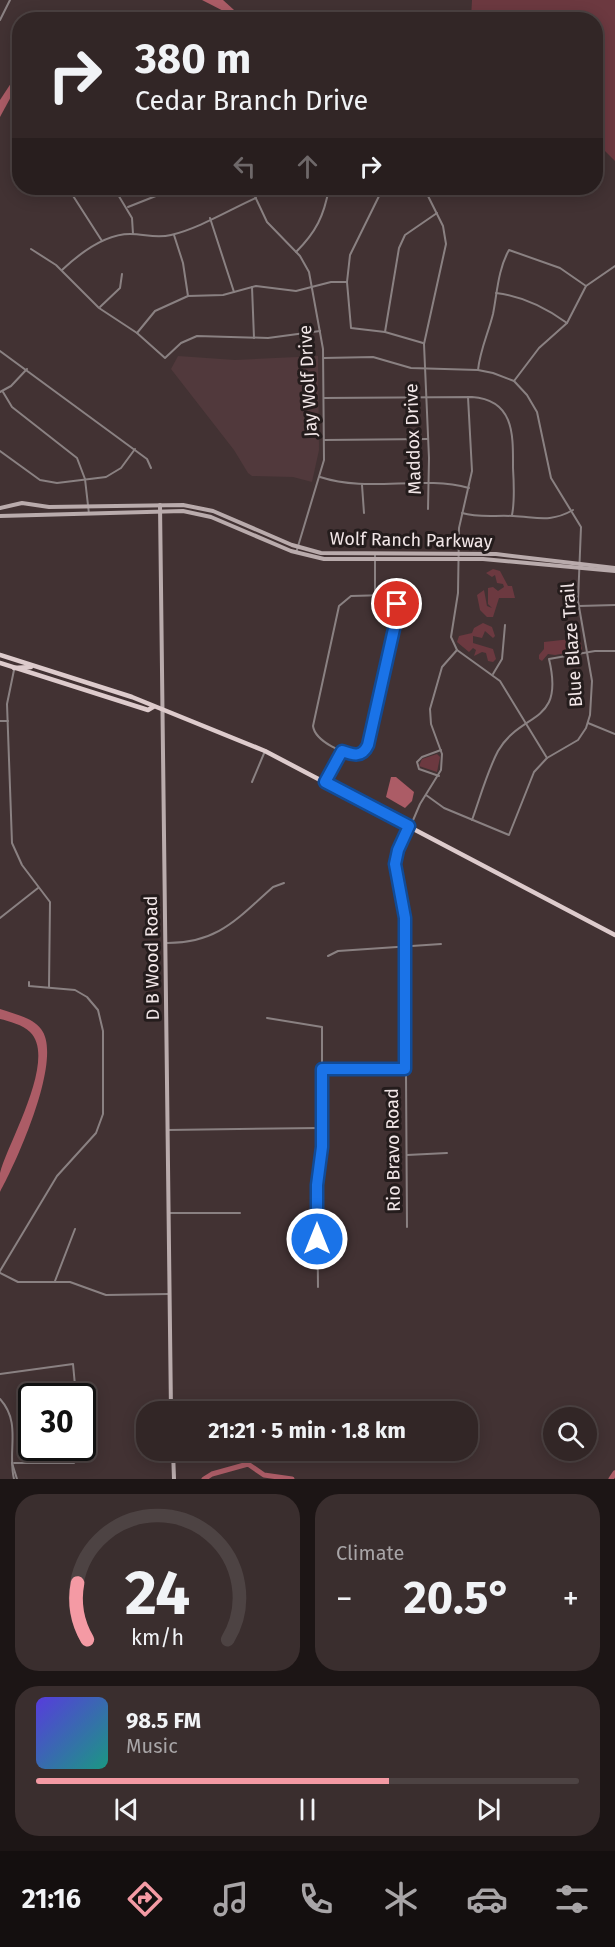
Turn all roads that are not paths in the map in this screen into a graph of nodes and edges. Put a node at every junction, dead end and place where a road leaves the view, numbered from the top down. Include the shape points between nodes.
1 (10, 0) edge
2 (0, 20) edge
3 (72, 195) edge
4 (119, 195) edge
5 (159, 195) edge
6 (254, 195) edge
7 (327, 195) edge
8 (380, 195) edge
9 (428, 195) edge
10 (256, 198) junction
11 (128, 207) junction
12 (438, 213) junction
13 (210, 218) junction
14 (133, 234) junction
15 (173, 235) junction
16 (102, 242) junction
17 (31, 249) dead end
18 (296, 252) junction
19 (615, 266) edge
20 (62, 270) junction
21 (122, 274) dead end
22 (347, 282) junction
23 (252, 286) junction
24 (314, 286) junction
25 (586, 286) junction
26 (234, 292) junction
27 (496, 292) junction
28 (188, 296) junction
29 (99, 308) junction
30 (567, 323) junction
31 (320, 330) junction
32 (385, 332) junction
33 (137, 333) junction
34 (254, 338) junction
35 (424, 344) junction
36 (0, 351) edge
37 (324, 358) junction
38 (27, 368) junction
39 (425, 369) junction
40 (478, 370) junction
41 (514, 381) junction
42 (1, 392) edge
43 (425, 397) junction
44 (468, 397) junction
45 (324, 398) junction
46 (428, 439) junction
47 (324, 440) junction
48 (135, 449) junction
49 (0, 451) edge
50 (151, 468) dead end
51 (320, 477) junction
52 (85, 479) junction
53 (429, 482) junction
54 (362, 485) junction
55 (469, 488) junction
56 (89, 507) junction
57 (0, 508) edge
58 (160, 508) junction
59 (428, 509) dead end
60 (573, 510) junction
61 (364, 513) dead end
62 (462, 513) junction
63 (89, 514) junction
64 (512, 515) junction
65 (0, 516) edge
66 (298, 547) junction
67 (296, 553) junction
68 (458, 555) junction
69 (375, 556) junction
70 (580, 567) junction
71 (615, 570) edge
72 (375, 595) junction
73 (615, 604) edge
74 (578, 606) junction
75 (505, 625) dead end
76 (457, 650) junction
77 (615, 651) edge
78 (586, 653) junction
79 (0, 655) edge
80 (0, 663) edge
81 (14, 668) junction
82 (39, 668) junction
83 (493, 674) junction
84 (153, 707) junction
85 (163, 711) junction
86 (0, 721) edge
87 (8, 721) junction
88 (588, 723) junction
89 (527, 725) junction
90 (615, 734) edge
91 (441, 750) junction
92 (342, 751) junction
93 (265, 752) junction
94 (547, 758) junction
95 (439, 776) junction
96 (252, 782) dead end
97 (325, 782) junction
98 (426, 795) junction
99 (472, 820) junction
100 (409, 826) junction
101 (284, 884) dead end
102 (38, 888) junction
103 (0, 918) edge
104 (615, 935) edge
105 (165, 944) junction
106 (441, 944) dead end
107 (405, 945) junction
108 (328, 956) dead end
109 (29, 982) dead end
110 (49, 987) junction
111 (267, 1018) dead end
112 (322, 1069) junction
113 (405, 1069) junction
114 (321, 1128) junction
115 (167, 1130) junction
116 (447, 1153) dead end
117 (407, 1155) junction
118 (168, 1213) junction
119 (240, 1213) dead end
120 (407, 1227) dead end
121 (75, 1229) dead end
122 (0, 1272) edge
123 (55, 1281) junction
124 (318, 1287) dead end
125 (168, 1294) junction
126 (0, 1374) edge
127 (75, 1383) edge
128 (0, 1399) edge
129 (171, 1401) edge
130 (74, 1461) edge
131 (173, 1461) edge
132 (12, 1463) junction
133 (16, 1479) edge
134 (174, 1479) edge

1 - 2 street
3 - 16 street
4 - 11 street
5 - 11 street
6 - 10 street, Jay Wolf Drive
7 - 18 street via 314,234
8 - 22 street via 350,255
9 - 12 street, Maddox Drive
10 - 13 street
10 - 18 street, Jay Wolf Drive via 267,222
11 - 14 street
12 - 32 street via 405,235 399,248
12 - 35 street, Maddox Drive via 446,244
13 - 15 street
13 - 26 street
14 - 15 street via 156,238
14 - 16 street
15 - 28 street
16 - 20 street
17 - 20 street
18 - 24 street, Jay Wolf Drive
19 - 25 street
20 - 29 street
21 - 29 street via 120,288
22 - 24 street
22 - 32 street via 351,328
23 - 24 street via 288,291
23 - 26 street
23 - 34 street
24 - 31 street, Jay Wolf Drive
25 - 27 street via 560,268 508,250
25 - 30 street
26 - 28 street
27 - 30 street via 545,308
27 - 40 street
28 - 33 street via 155,311
29 - 33 street
30 - 41 street via 539,348
31 - 34 street
31 - 37 street, Jay Wolf Drive
32 - 35 street
33 - 34 street via 165,358 196,336
35 - 39 street, Maddox Drive
36 - 38 street
37 - 39 street via 373,357
37 - 45 street, Jay Wolf Drive
38 - 42 street
38 - 48 street
39 - 40 street
39 - 43 street, Maddox Drive
40 - 41 street
41 - 60 street, Blue Blaze Trail via 537,412 551,478
42 - 52 street via 12,407 73,453
43 - 44 street
43 - 45 street
43 - 46 street, Maddox Drive
44 - 55 street via 472,467
44 - 64 street via 494,404 511,426
45 - 47 street, Jay Wolf Drive
46 - 47 street
46 - 53 street, Maddox Drive
47 - 51 street, Jay Wolf Drive
48 - 50 street
48 - 52 street via 113,474
49 - 52 street via 40,480 57,483
51 - 54 street
51 - 66 street, Jay Wolf Drive
52 - 56 street
53 - 54 street
53 - 55 street
53 - 59 street, Maddox Drive
54 - 61 street
55 - 62 street
56 - 57 street, Wolf Ranch Parkway via 19,503
56 - 58 street, Wolf Ranch Parkway
56 - 63 street
58 - 63 street, Wolf Ranch Parkway
58 - 66 street, Wolf Ranch Parkway via 189,506 213,511
58 - 67 street, Wolf Ranch Parkway via 211,517
58 - 85 street, D B Wood Road
60 - 64 street via 549,520
60 - 70 street, Blue Blaze Trail via 583,536
62 - 64 street via 477,517
62 - 68 street
63 - 65 street, Wolf Ranch Parkway
66 - 67 street, Jay Wolf Drive
66 - 69 street, Wolf Ranch Parkway via 331,554
67 - 69 street, Wolf Ranch Parkway via 329,559
68 - 69 street, Wolf Ranch Parkway
68 - 70 street, Wolf Ranch Parkway
68 - 76 street via 457,599 450,630
69 - 72 street
70 - 71 street, Wolf Ranch Parkway
70 - 74 street, Blue Blaze Trail
72 - 92 street via 393,598 398,611 368,745 357,755
72 - 92 street via 351,596 341,603 313,724 316,736
73 - 74 street
74 - 78 street, Blue Blaze Trail
75 - 83 street via 502,659
76 - 83 street
76 - 91 street via 442,667 430,709 430,724
77 - 78 street
78 - 88 street, Blue Blaze Trail via 592,681
78 - 89 street via 549,659 553,681 550,700 540,716
79 - 82 main road
80 - 81 main road
81 - 82 main road
81 - 84 main road via 148,710
81 - 87 street via 8,690
82 - 84 main road
83 - 89 street
84 - 85 main road
85 - 93 main road
85 - 105 street, D B Wood Road
86 - 87 street
87 - 102 street via 12,843
88 - 90 street
88 - 94 street, Blue Blaze Trail via 578,740
89 - 94 street
89 - 99 street via 512,734 498,751
91 - 95 street
91 - 95 street via 417,762 419,769
92 - 97 street
93 - 96 street
93 - 97 main road
94 - 99 street, Blue Blaze Trail via 531,775 509,835
95 - 98 street, Rio Bravo Road
97 - 100 main road
98 - 99 street
98 - 100 street, Rio Bravo Road
100 - 104 main road
100 - 107 street, Rio Bravo Road via 395,864 405,915
101 - 105 street via 273,887 215,935
102 - 103 street
102 - 110 street via 50,908
105 - 115 street, D B Wood Road
106 - 107 street
107 - 108 street via 338,951
107 - 113 street, Rio Bravo Road
109 - 110 street via 30,986
110 - 122 street via 79,991 99,1010 103,1114 96,1132 57,1176
111 - 112 street via 322,1027
112 - 113 street
112 - 114 street
113 - 117 street, Rio Bravo Road
114 - 115 street
114 - 124 street
115 - 118 street, D B Wood Road
116 - 117 street
117 - 120 street, Rio Bravo Road
118 - 119 street
118 - 125 street, D B Wood Road
121 - 123 street
122 - 123 street via 18,1282
123 - 125 street via 74,1283 106,1295
125 - 129 street, D B Wood Road
126 - 127 street via 73,1364
128 - 132 street via 14,1426
130 - 132 street
131 - 134 street
132 - 133 street

